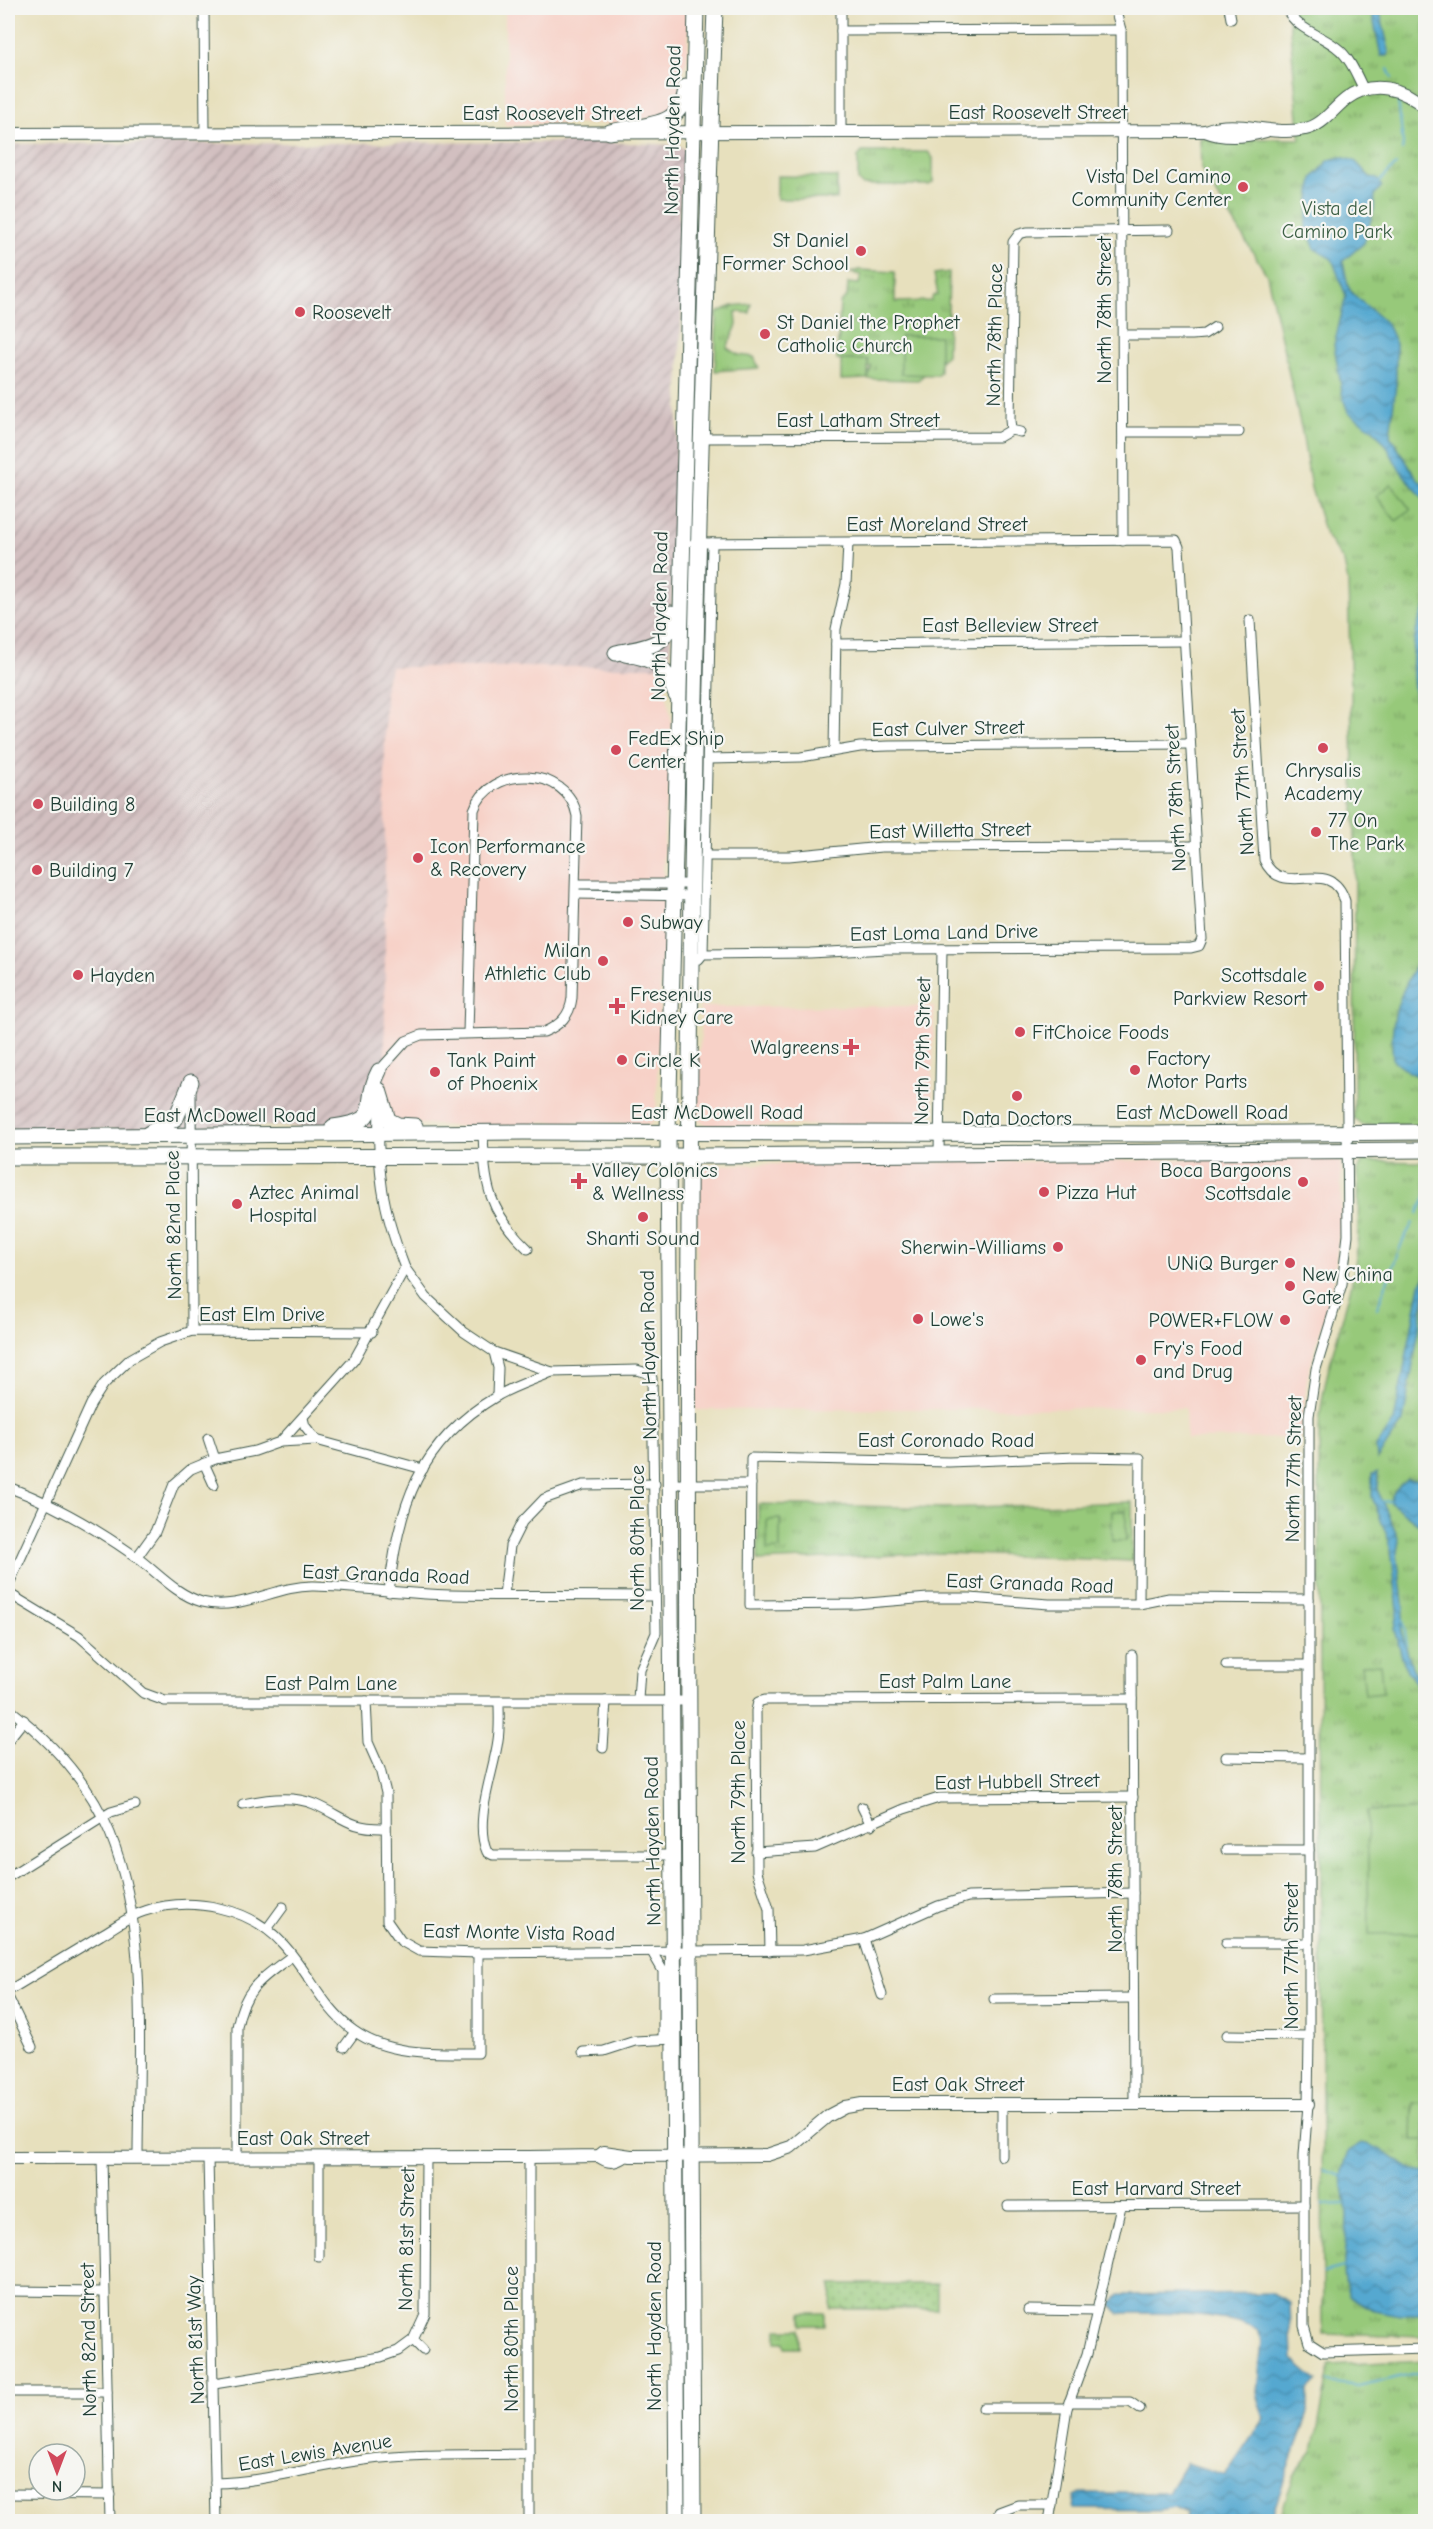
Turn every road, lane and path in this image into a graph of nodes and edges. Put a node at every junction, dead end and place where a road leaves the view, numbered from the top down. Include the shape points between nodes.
1 (204, 8) edge
2 (696, 8) edge
3 (715, 8) edge
4 (841, 8) edge
5 (1115, 8) edge
6 (1229, 8) edge
7 (1286, 8) edge
8 (1231, 19) dead end
9 (1121, 30) junction
10 (842, 31) junction
11 (695, 59) junction
12 (1364, 90) junction
13 (1425, 108) edge
14 (1122, 131) junction
15 (610, 132) junction
16 (693, 132) junction
17 (711, 132) junction
18 (841, 132) junction
19 (8, 134) edge
20 (206, 134) junction
21 (1122, 230) junction
22 (1169, 230) dead end
23 (1215, 327) dead end
24 (1123, 335) junction
25 (1016, 431) joint
26 (1123, 432) junction
27 (1239, 432) dead end
28 (702, 438) junction
29 (1176, 540) joint
30 (1123, 541) junction
31 (681, 543) junction
32 (706, 543) junction
33 (848, 543) junction
34 (680, 588) junction
35 (1250, 620) dead end
36 (1184, 641) junction
37 (836, 644) junction
38 (697, 652) junction
39 (679, 653) junction
40 (678, 701) junction
41 (1191, 744) junction
42 (834, 751) junction
43 (708, 759) junction
44 (1196, 846) junction
45 (705, 856) junction
46 (576, 889) junction
47 (674, 890) junction
48 (693, 890) junction
49 (1199, 946) joint
50 (942, 949) junction
51 (697, 957) junction
52 (468, 1033) junction
53 (379, 1071) junction
54 (191, 1082) joint
55 (379, 1090) junction
56 (668, 1132) junction
57 (1348, 1132) junction
58 (1425, 1132) edge
59 (452, 1133) junction
60 (483, 1133) junction
61 (690, 1133) junction
62 (938, 1133) junction
63 (264, 1135) junction
64 (378, 1135) junction
65 (144, 1136) junction
66 (190, 1136) junction
67 (8, 1137) edge
68 (1348, 1150) junction
69 (1425, 1150) edge
70 (939, 1153) junction
71 (379, 1155) junction
72 (668, 1155) junction
73 (191, 1156) junction
74 (484, 1156) junction
75 (690, 1156) junction
76 (8, 1157) edge
77 (528, 1249) dead end
78 (405, 1268) junction
79 (192, 1331) junction
80 (372, 1332) junction
81 (494, 1352) junction
82 (552, 1372) junction
83 (497, 1396) junction
84 (303, 1418) junction
85 (208, 1438) dead end
86 (316, 1440) junction
87 (280, 1442) junction
88 (215, 1459) junction
89 (204, 1464) junction
90 (423, 1469) junction
91 (663, 1484) junction
92 (689, 1484) junction
93 (751, 1484) junction
94 (214, 1485) dead end
95 (8, 1486) edge
96 (45, 1502) junction
97 (137, 1557) junction
98 (8, 1586) edge
99 (388, 1592) junction
100 (8, 1593) edge
101 (504, 1595) junction
102 (655, 1596) junction
103 (1309, 1599) junction
104 (1140, 1604) junction
105 (1132, 1655) dead end
106 (1226, 1665) dead end
107 (1308, 1665) junction
108 (1132, 1699) junction
109 (638, 1700) junction
110 (672, 1700) junction
111 (366, 1701) junction
112 (606, 1701) junction
113 (690, 1701) junction
114 (499, 1702) junction
115 (758, 1702) joint
116 (8, 1708) edge
117 (24, 1720) junction
118 (8, 1740) edge
119 (603, 1748) dead end
120 (1226, 1757) dead end
121 (1308, 1758) junction
122 (1133, 1797) junction
123 (243, 1804) dead end
124 (135, 1805) dead end
125 (862, 1807) dead end
126 (102, 1818) junction
127 (871, 1825) junction
128 (385, 1828) junction
129 (1226, 1850) dead end
130 (1309, 1850) junction
131 (756, 1852) junction
132 (672, 1855) junction
133 (8, 1877) edge
134 (1133, 1893) junction
135 (283, 1907) dead end
136 (131, 1918) junction
137 (267, 1929) junction
138 (864, 1939) junction
139 (1226, 1943) dead end
140 (1309, 1943) junction
141 (652, 1952) junction
142 (675, 1952) junction
143 (691, 1952) junction
144 (770, 1952) junction
145 (478, 1953) junction
146 (292, 1956) junction
147 (8, 1991) edge
148 (882, 1995) dead end
149 (8, 1997) edge
150 (1133, 1998) junction
151 (994, 1999) dead end
152 (355, 2032) junction
153 (1227, 2035) dead end
154 (1309, 2036) junction
155 (668, 2039) junction
156 (32, 2047) dead end
157 (344, 2047) dead end
158 (583, 2052) dead end
159 (1002, 2103) junction
160 (1134, 2104) junction
161 (1308, 2104) junction
162 (1002, 2156) dead end
163 (426, 2157) junction
164 (529, 2157) junction
165 (674, 2157) junction
166 (692, 2157) junction
167 (8, 2158) edge
168 (102, 2158) junction
169 (138, 2158) junction
170 (208, 2158) junction
171 (237, 2158) junction
172 (320, 2158) junction
173 (1304, 2205) junction
174 (1008, 2206) dead end
175 (1121, 2206) junction
176 (319, 2257) dead end
177 (8, 2291) edge
178 (104, 2292) junction
179 (1028, 2310) dead end
180 (1097, 2311) junction
181 (413, 2340) junction
182 (1425, 2349) edge
183 (423, 2350) dead end
184 (693, 2364) junction
185 (675, 2365) junction
186 (214, 2384) junction
187 (8, 2392) edge
188 (107, 2392) junction
189 (1068, 2405) junction
190 (983, 2408) dead end
191 (1140, 2409) dead end
192 (529, 2454) junction
193 (215, 2483) junction
194 (8, 2494) edge
195 (110, 2495) junction
196 (1052, 2505) junction
197 (999, 2511) dead end
198 (110, 2522) edge
199 (216, 2522) edge
200 (529, 2522) edge
201 (676, 2522) edge
202 (693, 2522) edge
203 (1049, 2522) edge

1 - 20 street
2 - 11 main road, North Hayden Road
3 - 17 main road, North Hayden Road
4 - 10 street
5 - 9 street, North 78th Street
6 - 8 street
7 - 12 street via 1299,26 1337,47
9 - 10 street
9 - 14 street, North 78th Street
10 - 18 street
11 - 15 main road via 678,112 664,122
11 - 16 main road, North Hayden Road
12 - 13 street, East Roosevelt Street via 1395,89
12 - 14 street, East Roosevelt Street via 1305,129 1217,126 1205,131
14 - 18 street, East Roosevelt Street
14 - 21 street, North 78th Street
15 - 16 street, East Roosevelt Street
15 - 20 street, East Roosevelt Street
16 - 17 street, East Roosevelt Street
16 - 31 main road, North Hayden Road
17 - 18 street, East Roosevelt Street
17 - 28 main road, North Hayden Road
19 - 20 street, East Roosevelt Street
21 - 22 street
21 - 24 street, North 78th Street
21 - 25 street, North 78th Place via 1019,234 1014,242
23 - 24 street via 1204,334
24 - 26 street, North 78th Street
25 - 28 street, East Latham Street via 999,437
26 - 27 street
26 - 30 street, North 78th Street
28 - 32 main road, North Hayden Road
29 - 30 street, East Moreland Street
29 - 36 street, North 78th Street
30 - 33 street, East Moreland Street
31 - 32 street, East Moreland Street
31 - 34 main road, North Hayden Road
32 - 33 street, East Moreland Street
32 - 38 main road, North Hayden Road
32 - 43 street, North Hayden Road
33 - 37 street via 848,573
34 - 39 main road, North Hayden Road
34 - 40 main road via 672,606 668,633 653,644 616,653 662,666
35 - 57 street, North 77th Street via 1264,860 1267,868 1280,878 1328,879 1337,885 1346,901
36 - 37 street, East Belleview Street
36 - 41 street, North 78th Street
37 - 42 street
38 - 39 main road
38 - 48 main road, North Hayden Road
39 - 40 main road, North Hayden Road
40 - 47 main road, North Hayden Road
41 - 42 street, East Culver Street via 890,746
41 - 44 street, North 78th Street
42 - 43 street, East Culver Street via 801,757
43 - 45 street, North Hayden Road
44 - 45 street, East Willetta Street via 890,847 806,856
44 - 49 street, North 78th Street via 1202,939
45 - 51 street, North Hayden Road
46 - 47 street
46 - 52 street via 572,1003 558,1026 544,1032
46 - 52 street via 575,807 571,797 558,784 545,779 506,779 483,791 474,810
47 - 48 street
47 - 56 main road, North Hayden Road
48 - 51 main road, North Hayden Road
49 - 50 street, East Loma Land Drive
50 - 51 street, East Loma Land Drive
50 - 62 street, North 79th Street
51 - 61 main road, North Hayden Road
52 - 53 street via 421,1035 406,1041
53 - 55 street
53 - 63 main road via 372,1083 371,1107 362,1121
54 - 65 main road via 176,1118
54 - 66 street, North 82nd Place
55 - 59 main road via 384,1113 392,1123 438,1126
55 - 64 street
56 - 60 main road, East McDowell Road
56 - 61 main road, East McDowell Road
56 - 72 main road, North Hayden Road
57 - 58 main road, East McDowell Road
57 - 62 main road, East McDowell Road
57 - 68 street, North 77th Street
59 - 60 main road, East McDowell Road
59 - 64 main road, East McDowell Road
60 - 74 street
61 - 62 main road, East McDowell Road
61 - 75 main road, North Hayden Road
62 - 70 street, North 79th Street
63 - 64 main road, East McDowell Road
63 - 66 main road, East McDowell Road
64 - 71 street
65 - 66 main road, East McDowell Road
65 - 67 main road, East McDowell Road
66 - 73 street, North 82nd Place
68 - 69 main road, East McDowell Road
68 - 70 main road, East McDowell Road
68 - 103 street, North 77th Street via 1348,1235 1342,1284 1319,1357 1310,1405
70 - 75 main road, East McDowell Road
71 - 73 main road, East McDowell Road
71 - 74 main road, East McDowell Road
71 - 78 street via 384,1206
72 - 74 main road, East McDowell Road
72 - 75 main road, East McDowell Road
72 - 91 main road, North Hayden Road
73 - 76 main road, East McDowell Road
73 - 79 street, North 82nd Place
74 - 77 street via 489,1196 505,1226
75 - 92 main road, North Hayden Road
78 - 80 street
78 - 81 street via 426,1297 464,1332
79 - 80 street, East Elm Drive
79 - 96 street, East Elm Drive via 143,1350 104,1384
80 - 84 street via 354,1360
81 - 82 street
81 - 83 street
82 - 83 street
82 - 91 street, North 80th Place via 637,1370 652,1378
83 - 90 street via 440,1444
84 - 86 street
84 - 87 street
85 - 88 street
86 - 87 street
86 - 90 street
87 - 88 street
88 - 89 street
89 - 94 street
89 - 97 street via 182,1475 174,1484 155,1532
90 - 99 street via 408,1495 398,1526
91 - 92 street
91 - 101 street via 583,1485 544,1499 522,1522 510,1546
91 - 102 street, North 80th Place
91 - 110 main road, North Hayden Road
92 - 93 street
92 - 113 main road, North Hayden Road
93 - 104 street, East Granada Road via 750,1605 856,1604 928,1598
93 - 104 street, East Coronado Road via 751,1458 949,1462 1076,1456 1140,1458
95 - 96 street, East Granada Road
96 - 97 street, East Granada Road via 93,1527
96 - 98 street, East Elm Drive
97 - 99 street, East Granada Road via 180,1592 204,1602 244,1603 311,1586
99 - 101 street, East Granada Road
100 - 111 street, East Palm Lane via 79,1636 152,1697 176,1702
101 - 102 street, East Granada Road
102 - 109 street, North 80th Place via 656,1633 640,1670
103 - 104 street, East Granada Road via 1169,1598
103 - 107 street, North 77th Street
105 - 108 street, North 78th Street
106 - 107 street
107 - 121 street, North 77th Street
108 - 115 street, East Palm Lane
108 - 122 street, North 78th Street
109 - 110 street, East Palm Lane
109 - 112 street, East Palm Lane
110 - 113 street, East Palm Lane
110 - 132 main road, North Hayden Road
111 - 114 street, East Palm Lane
111 - 128 street via 368,1743 385,1783
112 - 114 street, East Palm Lane
112 - 119 street
113 - 143 main road, North Hayden Road
114 - 132 street via 498,1741 485,1800 487,1852
115 - 131 street, North 79th Place
116 - 117 street
117 - 118 street
117 - 126 street via 64,1759
120 - 121 street
121 - 130 street, North 77th Street
122 - 127 street, East Hubbell Street via 939,1798
122 - 134 street, North 78th Street
123 - 128 street via 265,1800 313,1803 358,1827
124 - 126 street
125 - 127 street
126 - 133 street
126 - 136 street via 126,1887
127 - 131 street, East Hubbell Street via 815,1848
128 - 145 street, East Monte Vista Road via 387,1921 401,1941 419,1951
129 - 130 street
130 - 140 street, North 77th Street
131 - 144 street, North 79th Place via 758,1880 769,1909
132 - 142 main road, North Hayden Road
134 - 138 street, East Monte Vista Road via 968,1897
134 - 150 street, North 78th Street
135 - 137 street
136 - 137 street via 154,1908 196,1904 241,1915
136 - 147 street
136 - 169 street via 136,1970
137 - 146 street
138 - 144 street, East Monte Vista Road via 820,1949
138 - 148 street
139 - 140 street
140 - 154 street, North 77th Street
141 - 142 street, East Monte Vista Road
141 - 145 street, East Monte Vista Road
141 - 155 street, North Hayden Road via 663,1971
142 - 143 street, East Monte Vista Road
142 - 155 main road, North Hayden Road
143 - 144 street, East Monte Vista Road
143 - 166 main road, North Hayden Road
145 - 152 street via 478,2054 388,2046
146 - 152 street via 327,2005
146 - 171 street via 257,1982 240,2008
149 - 156 street
150 - 151 street
150 - 160 street, North 78th Street
152 - 157 street
153 - 154 street
154 - 161 street, North 77th Street
155 - 158 street via 635,2041 604,2051
155 - 165 main road, North Hayden Road
159 - 160 street, East Oak Street
159 - 162 street
159 - 166 street, East Oak Street via 853,2105 828,2116 781,2152 751,2157
160 - 161 street, East Oak Street
161 - 173 street, North 77th Street
163 - 164 street, East Oak Street
163 - 172 street, East Oak Street
163 - 181 street, North 81st Street via 425,2314
164 - 165 street, East Oak Street via 599,2156 605,2161 618,2161 624,2156
164 - 192 street, North 80th Place
165 - 166 street, East Oak Street
165 - 185 main road, North Hayden Road
166 - 184 main road, North Hayden Road
167 - 168 street, East Oak Street
168 - 169 street, East Oak Street
168 - 178 street, North 82nd Street
169 - 170 street, East Oak Street
170 - 171 street, East Oak Street
170 - 186 street, North 81st Way
171 - 172 street, East Oak Street
172 - 176 street
173 - 175 street, East Harvard Street
173 - 182 street, North 77th Street via 1304,2326 1313,2347 1323,2352
174 - 175 street, East Harvard Street
175 - 180 street
177 - 178 street
178 - 188 street, North 82nd Street
179 - 180 street
180 - 189 street via 1087,2354
181 - 183 street
181 - 186 street via 381,2357
184 - 185 main road
184 - 202 main road, North Hayden Road
185 - 201 main road, North Hayden Road
186 - 193 street, North 81st Way
187 - 188 street
188 - 195 street, North 82nd Street
189 - 190 street
189 - 191 street via 1130,2402
189 - 196 street
192 - 193 street, East Lewis Avenue via 366,2459 253,2481
192 - 200 street, North 80th Place
193 - 199 street, North 81st Way
194 - 195 street
195 - 198 street, North 82nd Street
196 - 197 street via 1018,2505
196 - 203 street

